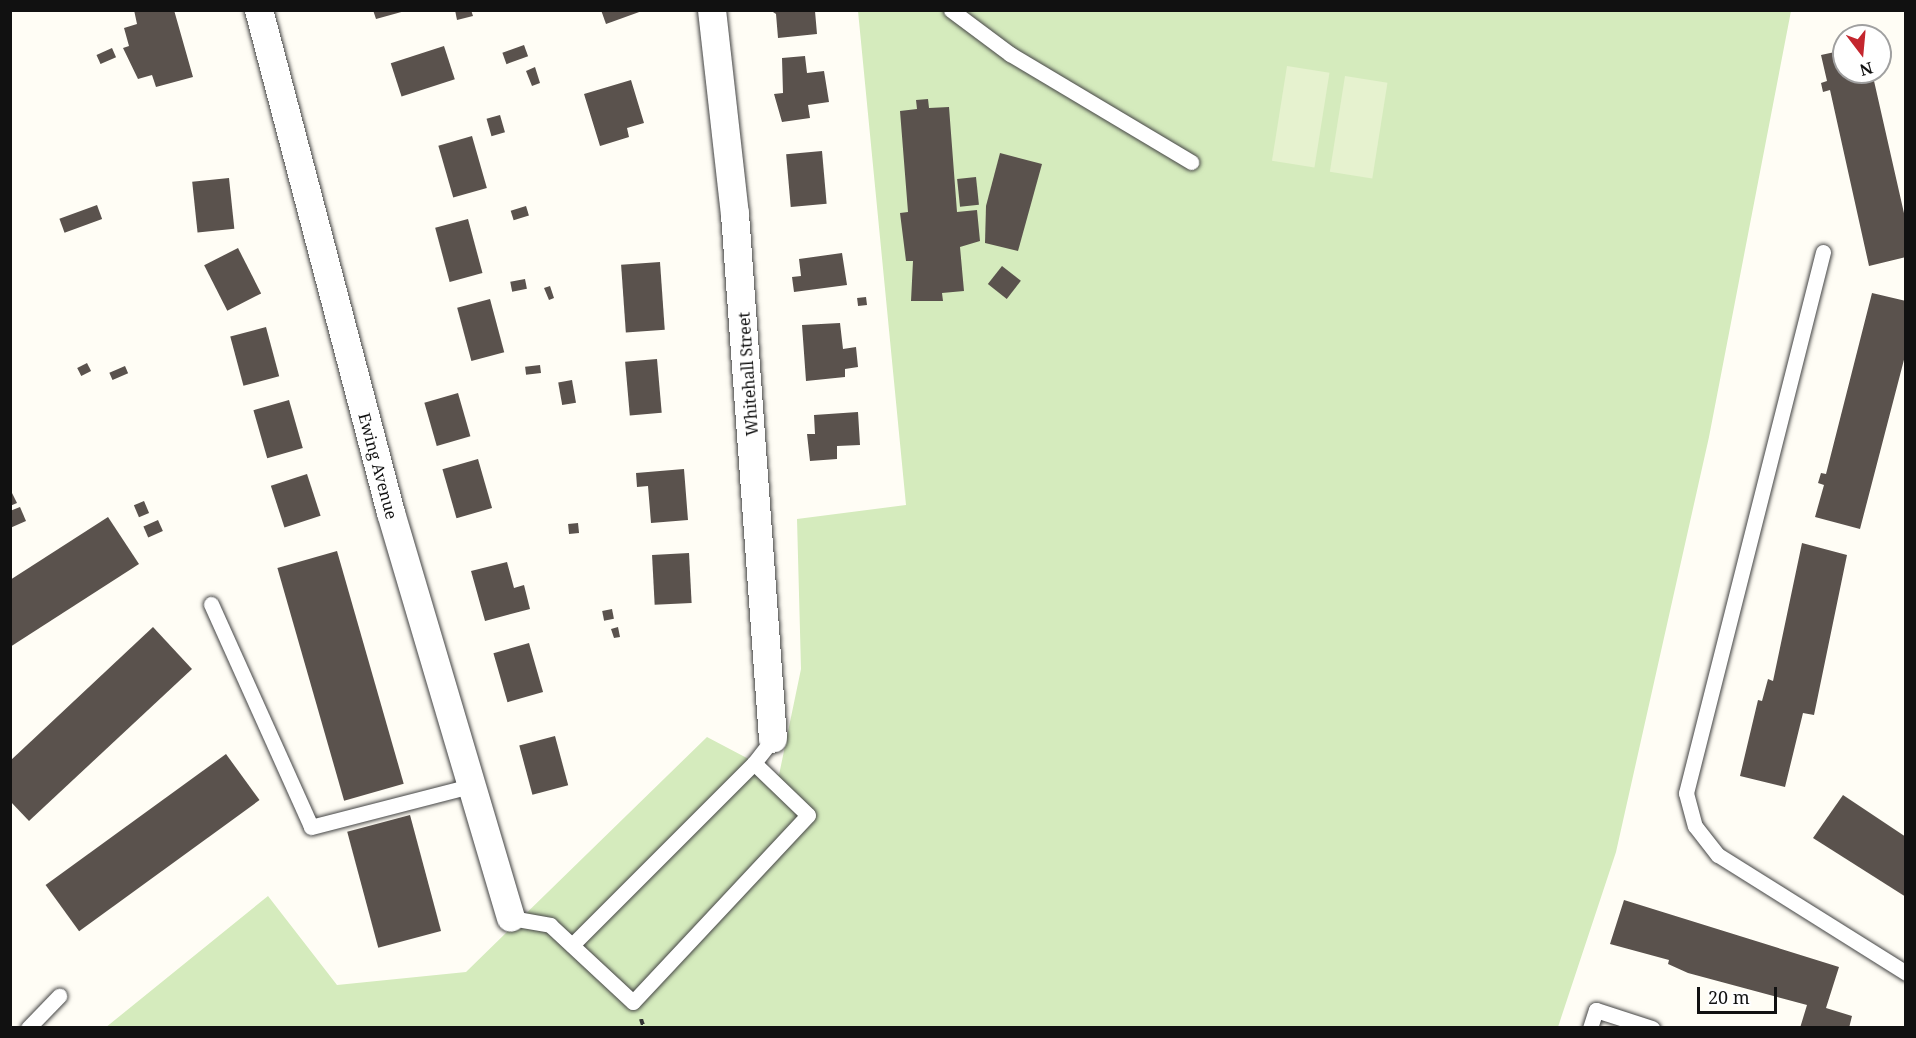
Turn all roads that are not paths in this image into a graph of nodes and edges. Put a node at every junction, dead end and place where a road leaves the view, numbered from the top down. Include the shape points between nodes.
1 (259, 10) edge
2 (712, 10) edge
3 (951, 10) edge
4 (1191, 162) dead end
5 (1823, 252) dead end
6 (211, 604) dead end
7 (773, 739) joint
8 (754, 763) junction
9 (471, 786) junction
10 (511, 918) joint
11 (572, 945) junction
12 (1905, 973) edge
13 (59, 996) dead end
14 (28, 1028) edge
15 (1590, 1028) edge
16 (1652, 1028) edge

1 - 9 street, Ewing Avenue via 387,502
2 - 7 street, Whitehall Street via 737,237
3 - 4 lane via 1010,54
5 - 12 lane via 1686,793 1695,826 1718,855
6 - 9 lane via 311,827
7 - 8 lane
8 - 11 lane
8 - 11 lane via 808,815 633,1002
9 - 10 street, Ewing Avenue
10 - 11 lane via 550,925
13 - 14 lane
15 - 16 lane via 1596,1010

